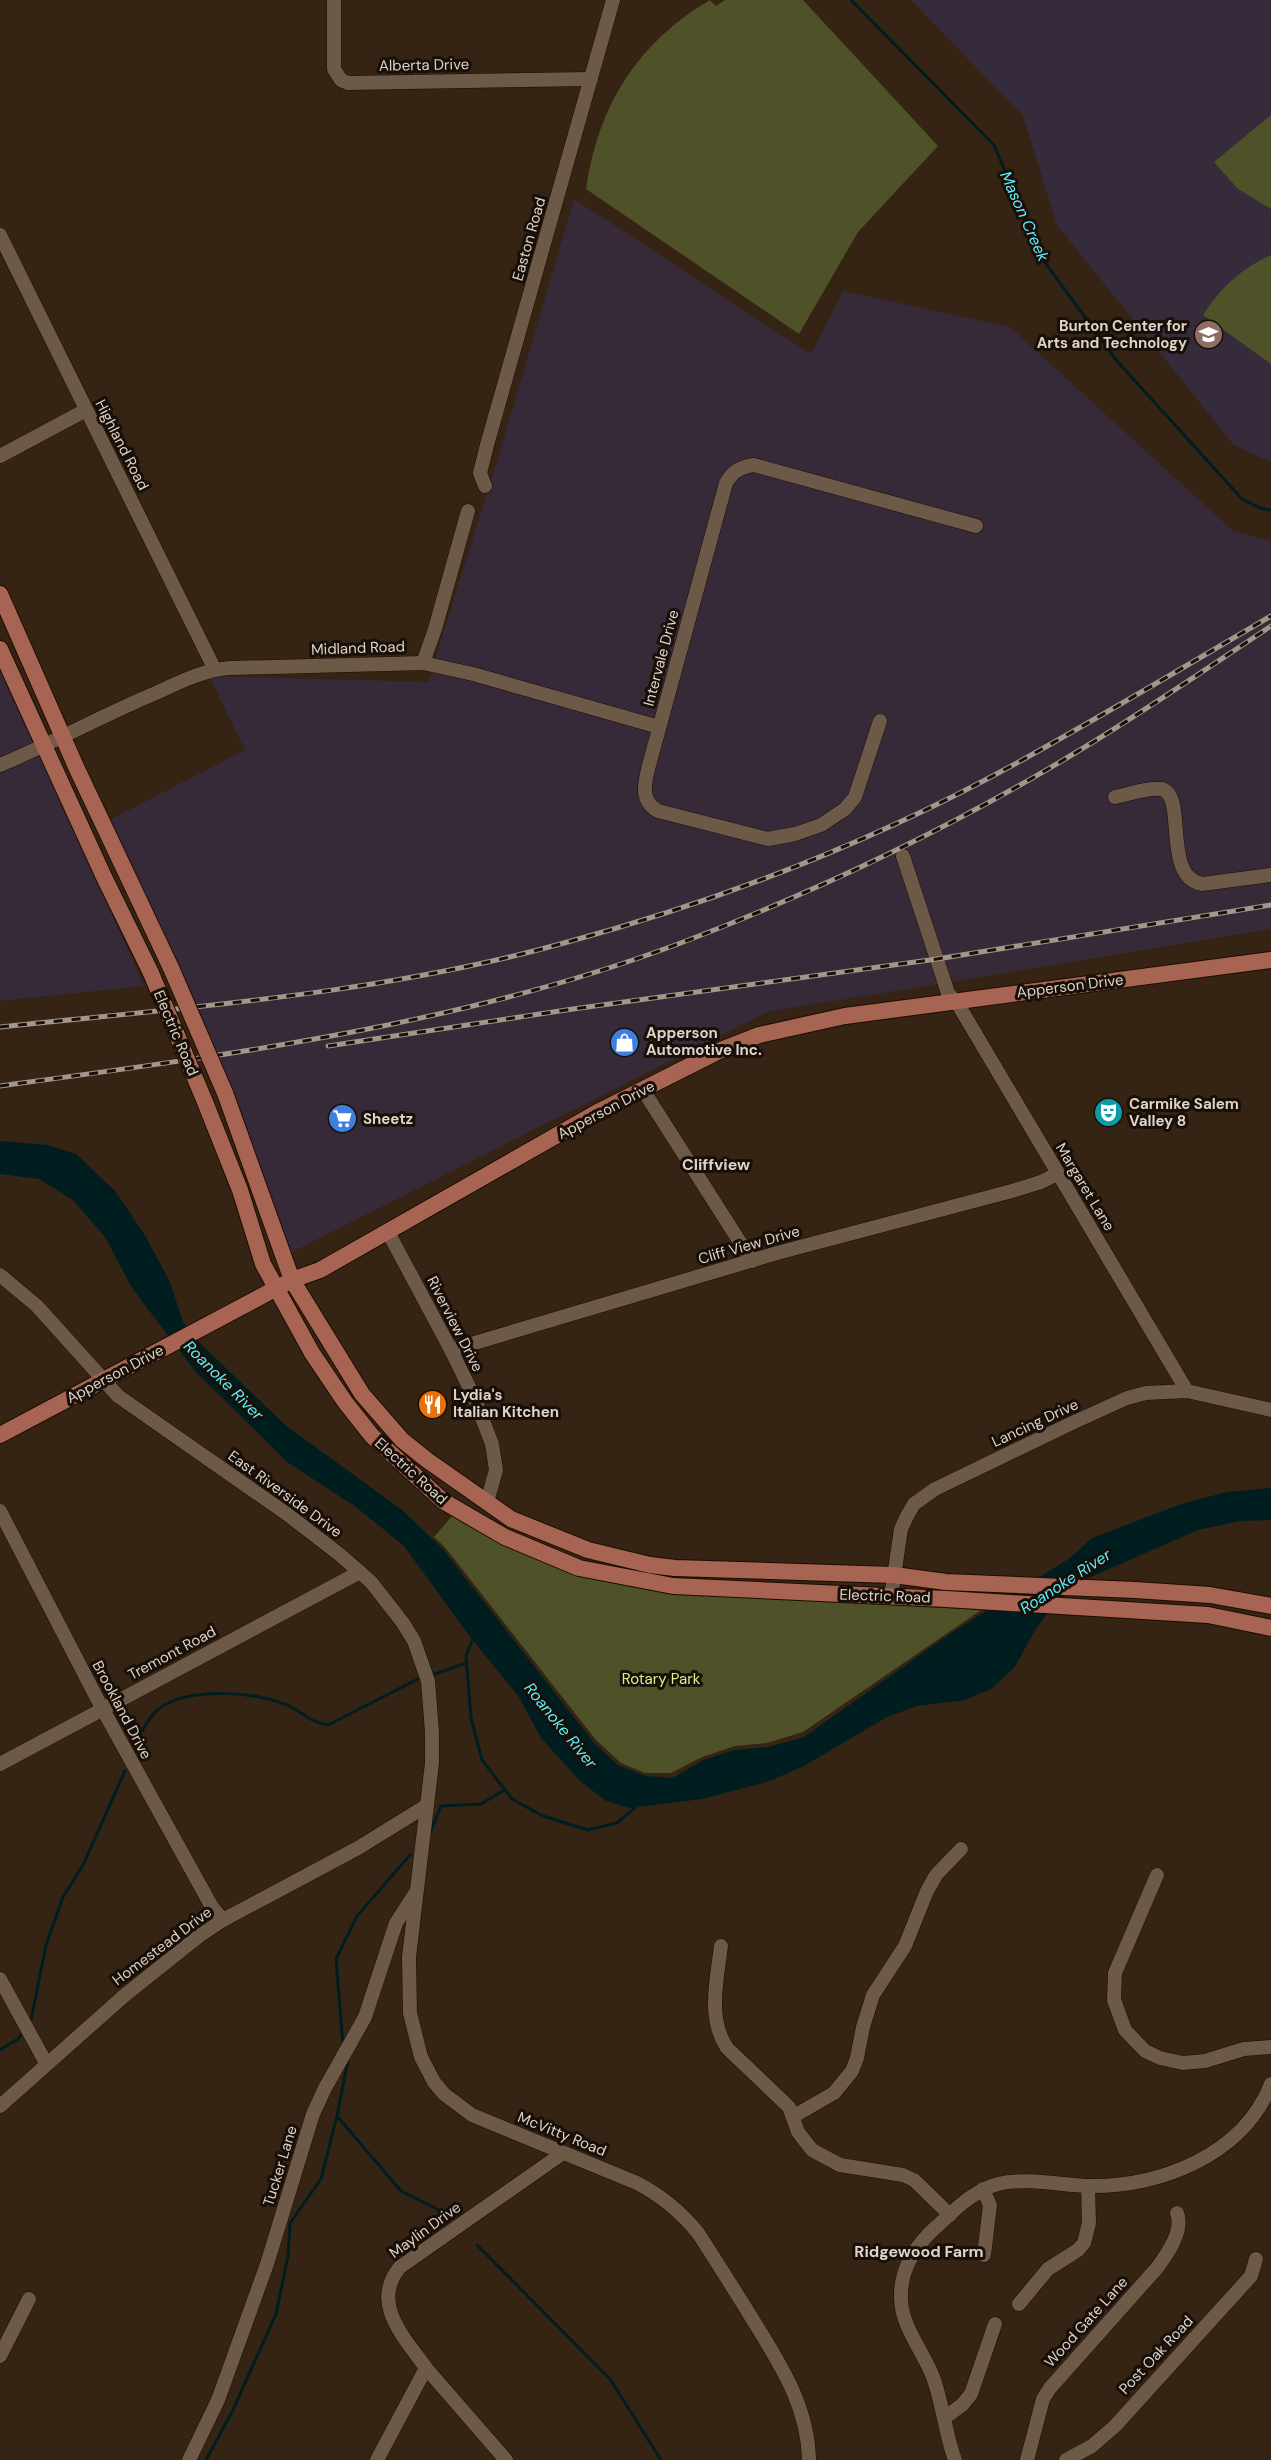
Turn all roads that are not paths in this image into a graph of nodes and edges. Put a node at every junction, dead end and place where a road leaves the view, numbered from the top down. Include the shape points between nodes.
1 (334, 0) edge
2 (612, 0) edge
3 (591, 79) junction
4 (0, 235) edge
5 (86, 410) junction
6 (0, 456) edge
7 (486, 486) dead end
8 (468, 511) dead end
9 (976, 526) dead end
10 (0, 594) edge
11 (0, 649) edge
12 (423, 663) junction
13 (214, 670) junction
14 (880, 721) dead end
15 (659, 727) junction
16 (64, 736) junction
17 (43, 747) junction
18 (0, 765) edge
19 (1115, 798) dead end
20 (903, 856) dead end
21 (1271, 875) edge
22 (1271, 960) edge
23 (955, 1001) junction
24 (643, 1090) junction
25 (1057, 1174) junction
26 (388, 1232) junction
27 (752, 1261) junction
28 (0, 1275) edge
29 (292, 1280) junction
30 (276, 1289) junction
31 (451, 1350) junction
32 (104, 1380) junction
33 (1187, 1391) junction
34 (1271, 1410) edge
35 (0, 1435) edge
36 (486, 1502) junction
37 (0, 1511) edge
38 (360, 1572) junction
39 (894, 1575) junction
40 (946, 1591) junction
41 (891, 1597) junction
42 (1271, 1606) edge
43 (1271, 1628) edge
44 (102, 1708) junction
45 (0, 1764) edge
46 (426, 1806) junction
47 (961, 1849) dead end
48 (1157, 1875) dead end
49 (417, 1890) junction
50 (223, 1920) junction
51 (722, 1946) dead end
52 (0, 1979) edge
53 (1271, 2047) edge
54 (46, 2063) junction
55 (1271, 2084) edge
56 (0, 2106) edge
57 (794, 2116) junction
58 (563, 2153) junction
59 (1088, 2186) junction
60 (984, 2189) junction
61 (1177, 2213) dead end
62 (950, 2215) junction
63 (984, 2255) dead end
64 (1256, 2259) dead end
65 (29, 2299) dead end
66 (1019, 2304) dead end
67 (995, 2324) dead end
68 (0, 2356) edge
69 (426, 2368) junction
70 (944, 2418) junction
71 (189, 2460) edge
72 (377, 2460) edge
73 (506, 2460) edge
74 (809, 2460) edge
75 (955, 2460) edge
76 (1028, 2460) edge
77 (1066, 2460) edge

1 - 3 street, Alberta Drive via 334,69 348,83
2 - 3 street, Easton Road
3 - 7 street, Easton Road via 480,473
4 - 5 street, Highland Road
5 - 6 street
5 - 13 street, Highland Road
8 - 12 street
9 - 15 street, Intervale Drive via 754,465 738,469 726,483
10 - 16 main road, Electric Road
11 - 17 main road, Electric Road
12 - 13 street, Midland Road
12 - 15 street, Midland Road
13 - 16 street, Midland Road via 126,705
14 - 15 street, Intervale Drive via 855,797 845,809 821,825 768,839 662,813 652,807 644,788
16 - 17 street, Midland Road
16 - 29 main road, Electric Road, bridge via 225,1093
17 - 18 street, Midland Road
17 - 30 main road, Electric Road, bridge via 152,973
19 - 21 street via 1158,789 1167,792 1181,867 1195,883
20 - 23 street, Margaret Lane via 944,985
22 - 23 main road, Apperson Drive
23 - 24 main road, Apperson Drive via 779,1029 721,1050
23 - 25 street, Margaret Lane
24 - 26 main road, Apperson Drive
24 - 27 street
25 - 27 street, Cliff View Drive via 1012,1191
25 - 33 street, Margaret Lane
26 - 29 main road, Apperson Drive via 320,1270
26 - 31 street, Riverview Drive
27 - 31 street, Cliff View Drive
28 - 32 street, East Riverside Drive via 37,1306
29 - 30 main road, Apperson Drive
29 - 36 main road, Electric Road via 348,1374 388,1424 427,1460
30 - 32 main road, Apperson Drive
30 - 41 main road, Electric Road via 312,1353 372,1436 443,1501 505,1537 579,1568 672,1586
31 - 36 street, Riverview Drive via 474,1397 495,1457 496,1470
32 - 35 main road, Apperson Drive
32 - 38 street, East Riverside Drive via 118,1396 287,1514
33 - 34 street, Lancing Drive
33 - 39 street, Lancing Drive via 1127,1398 923,1496 914,1504 902,1529
36 - 39 main road, Electric Road via 539,1532 588,1550 650,1565
37 - 44 street, Brookland Drive
38 - 44 street, Tremont Road
38 - 46 street, East Riverside Drive via 403,1623 428,1681 432,1763
39 - 40 main road, Electric Road
39 - 41 street, Lancing Drive
40 - 41 main road, Electric Road
40 - 42 main road, Electric Road via 1136,1590 1210,1595
40 - 43 main road, Electric Road via 1208,1615
44 - 45 street, Tremont Road
44 - 50 street, Brookland Drive
46 - 49 street, McVitty Road
46 - 50 street, Homestead Drive via 358,1848
47 - 57 street via 936,1875 905,1946 873,1995 852,2071 834,2093
48 - 53 street via 1115,1973 1114,2000 1125,2030 1146,2051 1183,2063
49 - 58 street, McVitty Road via 408,1992 413,2031 426,2069 459,2107
49 - 71 street, Tucker Lane via 396,1923 365,2017 313,2114 267,2264 218,2400
50 - 54 street, Homestead Drive via 124,1995
51 - 57 street via 716,2028 727,2048 781,2098
52 - 54 street
54 - 56 street, Homestead Drive
55 - 59 street via 1244,2128 1202,2160 1128,2183
57 - 62 street via 804,2141 825,2158 852,2168 914,2180
58 - 69 street, Maylin Drive via 400,2267 393,2276 387,2294 391,2314
58 - 74 street, McVitty Road via 637,2182 686,2218 792,2388 807,2431
59 - 60 street via 1013,2182
59 - 66 street via 1089,2223 1084,2243 1048,2269
60 - 62 street
60 - 63 street via 990,2205
61 - 76 street, Wood Gate Lane via 1179,2228 1157,2268 1043,2399
62 - 70 street via 916,2248 901,2286 906,2323 933,2379
64 - 77 street, Post Oak Road via 1251,2276 1115,2426 1092,2446
65 - 68 street
67 - 70 street via 971,2394
69 - 72 street
69 - 73 street, Maylin Drive
70 - 75 street

